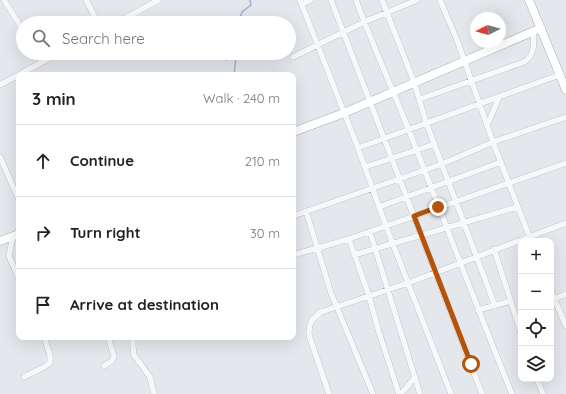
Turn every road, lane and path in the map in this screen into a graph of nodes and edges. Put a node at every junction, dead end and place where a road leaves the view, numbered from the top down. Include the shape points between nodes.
1 (4, 0) edge
2 (86, 0) edge
3 (158, 0) edge
4 (310, 0) edge
5 (331, 0) edge
6 (356, 0) edge
7 (382, 0) edge
8 (417, 0) edge
9 (440, 0) edge
10 (529, 0) edge
11 (301, 2) edge
12 (386, 12) junction
13 (94, 16) edge
14 (129, 16) edge
15 (16, 19) edge
16 (364, 22) junction
17 (537, 30) junction
18 (344, 33) junction
19 (318, 44) junction
20 (296, 55) edge
21 (46, 60) edge
22 (464, 60) junction
23 (42, 62) joint
24 (24, 72) edge
25 (559, 75) junction
26 (16, 76) edge
27 (414, 82) junction
28 (471, 82) junction
29 (0, 85) edge
30 (566, 90) edge
31 (393, 92) junction
32 (499, 97) junction
33 (420, 99) junction
34 (370, 101) junction
35 (479, 104) junction
36 (344, 113) junction
37 (566, 117) edge
38 (426, 122) junction
39 (487, 126) junction
40 (408, 129) junction
41 (296, 131) edge
42 (385, 138) junction
43 (493, 142) junction
44 (435, 144) junction
45 (358, 148) junction
46 (417, 151) junction
47 (392, 158) junction
48 (1, 160) edge
49 (501, 162) junction
50 (566, 163) edge
51 (442, 164) junction
52 (365, 167) junction
53 (424, 170) junction
54 (400, 178) junction
55 (449, 182) junction
56 (508, 182) junction
57 (372, 188) junction
58 (431, 189) junction
59 (16, 193) edge
60 (407, 198) junction
61 (456, 200) junction
62 (518, 206) junction
63 (438, 207) junction
64 (379, 208) junction
65 (306, 211) junction
66 (296, 215) edge
67 (414, 216) junction
68 (464, 222) junction
69 (566, 223) edge
70 (386, 226) junction
71 (447, 228) junction
72 (370, 232) junction
73 (16, 235) edge
74 (421, 235) junction
75 (530, 238) edge
76 (532, 238) edge
77 (349, 239) junction
78 (0, 241) edge
79 (518, 242) edge
80 (393, 244) junction
81 (317, 248) junction
82 (494, 249) junction
83 (376, 250) junction
84 (296, 254) edge
85 (354, 255) junction
86 (476, 256) junction
87 (461, 262) junction
88 (16, 272) edge
89 (436, 272) junction
90 (408, 283) junction
91 (388, 290) junction
92 (566, 294) edge
93 (369, 296) junction
94 (554, 299) joint
95 (511, 301) junction
96 (495, 306) junction
97 (336, 308) junction
98 (478, 310) junction
99 (518, 323) edge
100 (566, 326) edge
101 (45, 340) edge
102 (109, 340) edge
103 (133, 340) edge
104 (104, 366) dead end
105 (24, 377) dead end
106 (415, 377) junction
107 (538, 382) edge
108 (154, 394) edge
109 (329, 394) edge
110 (373, 394) edge
111 (400, 394) edge
112 (420, 394) edge
113 (451, 394) edge
114 (482, 394) edge
115 (512, 394) edge
116 (543, 394) edge

1 - 15 street
2 - 13 street
3 - 14 street
4 - 11 street
5 - 18 street
6 - 16 street
7 - 12 street
8 - 12 street
9 - 22 street
10 - 17 street
11 - 19 street
12 - 16 street
12 - 27 street
16 - 18 street
16 - 31 street
17 - 22 street
17 - 25 street
17 - 28 street via 533,51 528,60
18 - 19 street
18 - 34 street
19 - 20 street
19 - 36 street
21 - 23 street
22 - 27 street
22 - 28 street
23 - 24 street
25 - 30 street
25 - 32 street
26 - 29 street
27 - 31 street
27 - 33 street
28 - 33 street
28 - 35 street
31 - 34 street
31 - 40 street
32 - 35 street
32 - 39 street
33 - 38 street
34 - 36 street
34 - 42 street
35 - 38 street
35 - 39 street
36 - 41 street
36 - 45 street
37 - 43 street
38 - 40 street
38 - 44 street
39 - 43 street
40 - 42 street
40 - 46 street
42 - 45 street
42 - 47 street
43 - 49 street
43 - 51 street
44 - 46 street
44 - 51 street
45 - 52 street
46 - 47 street
46 - 53 street
47 - 52 street
47 - 54 street
48 - 59 street
49 - 55 street
49 - 56 street
50 - 56 street
51 - 53 street
51 - 55 street
52 - 57 street
53 - 54 street
53 - 58 street
54 - 57 street
54 - 60 street
55 - 58 street
55 - 61 street
56 - 61 street
56 - 62 street
57 - 64 street
57 - 65 street
58 - 60 street
58 - 63 street
60 - 64 street
60 - 67 street
61 - 63 street
61 - 68 street
62 - 68 street
62 - 75 street
63 - 67 street
63 - 71 street
64 - 70 street
65 - 66 street
65 - 81 street
67 - 70 street
67 - 74 street
68 - 71 street
68 - 86 street
69 - 76 street
70 - 72 street
70 - 80 street
71 - 74 street
71 - 87 street
72 - 77 street
72 - 83 street
73 - 78 street
73 - 88 street via 9,256
74 - 80 street
74 - 89 street
77 - 81 street
77 - 85 street
79 - 82 street
80 - 83 street
80 - 90 street
81 - 84 street
81 - 97 street
82 - 86 street
82 - 95 street
83 - 85 street
83 - 91 street
85 - 93 street
86 - 87 street
86 - 96 street
87 - 89 street
87 - 98 street
89 - 90 street
89 - 114 street
90 - 91 street
90 - 113 street
91 - 93 street
91 - 106 street
92 - 94 street
93 - 97 street
93 - 111 street
94 - 100 street
95 - 96 street
95 - 99 street
96 - 98 street
97 - 109 street via 321,312 312,319 309,326 311,344
97 - 110 street
98 - 115 street
101 - 105 street via 50,363
102 - 104 street via 114,356
103 - 108 street via 134,355 150,377
106 - 111 street
106 - 112 street
107 - 116 street

